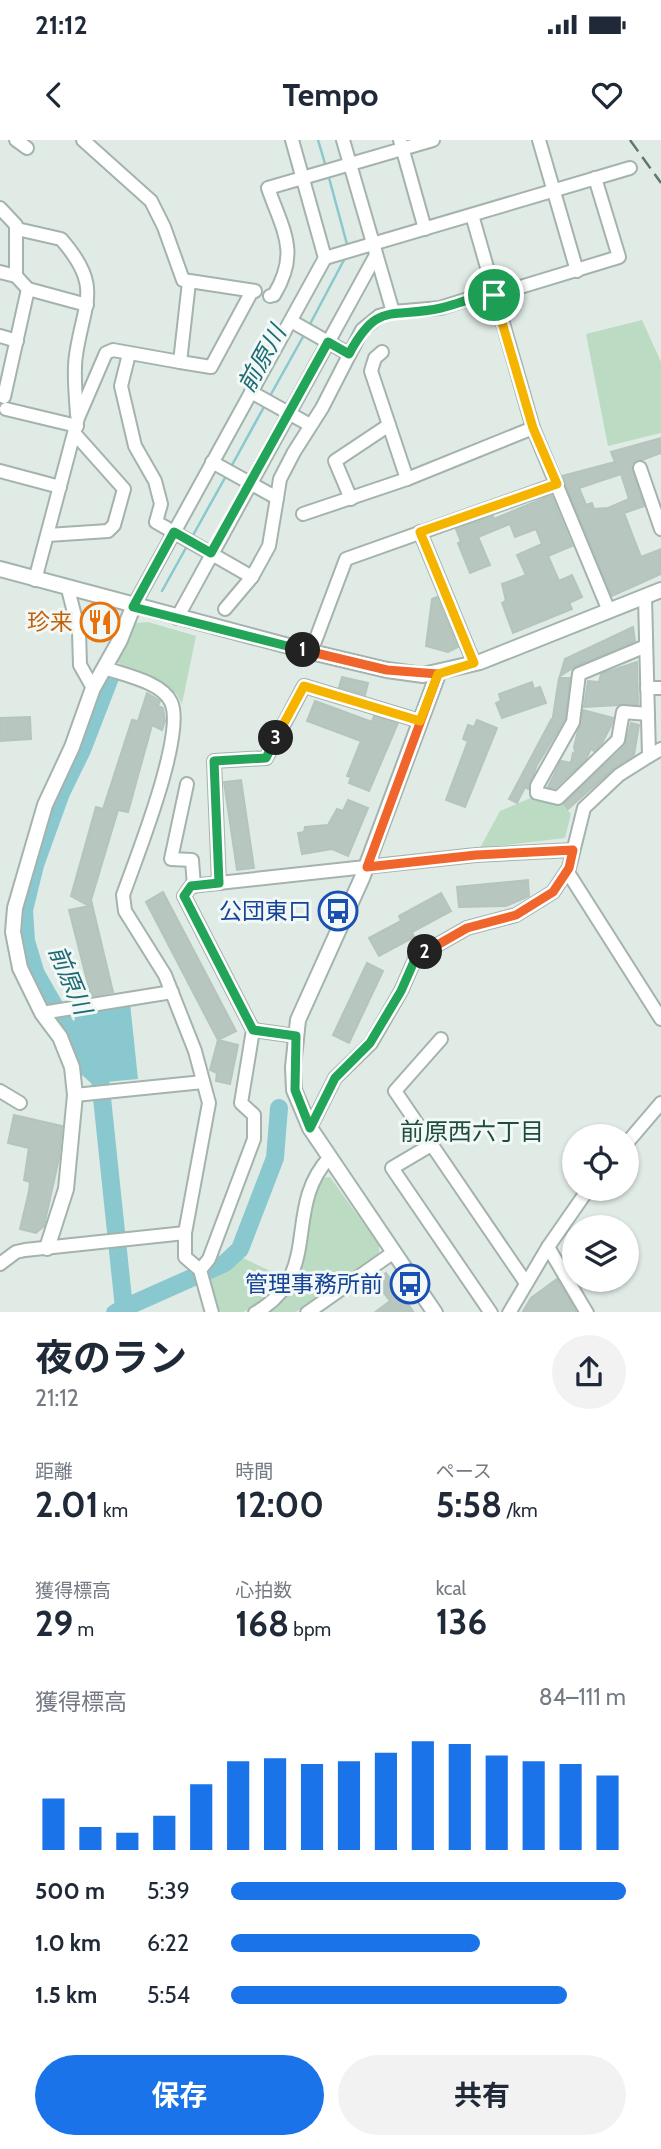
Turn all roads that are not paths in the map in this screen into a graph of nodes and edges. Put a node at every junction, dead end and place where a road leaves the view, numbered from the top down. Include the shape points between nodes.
1 (16, 140) edge
2 (83, 140) edge
3 (292, 140) edge
4 (343, 140) edge
5 (433, 140) edge
6 (538, 140) edge
7 (401, 144) edge
8 (27, 148) dead end
9 (350, 164) junction
10 (630, 168) dead end
11 (303, 178) junction
12 (596, 178) junction
13 (555, 190) junction
14 (0, 208) edge
15 (472, 215) junction
16 (17, 229) junction
17 (425, 229) junction
18 (375, 249) junction
19 (325, 258) junction
20 (577, 271) junction
21 (0, 272) edge
22 (22, 282) junction
23 (190, 282) junction
24 (494, 293) junction
25 (270, 296) dead end
26 (87, 305) junction
27 (393, 312) junction
28 (291, 321) junction
29 (9, 339) edge
30 (328, 342) junction
31 (382, 352) dead end
32 (129, 354) junction
33 (349, 354) junction
34 (180, 362) junction
35 (0, 382) edge
36 (251, 392) junction
37 (3, 407) edge
38 (289, 413) junction
39 (310, 425) junction
40 (389, 425) junction
41 (76, 426) junction
42 (533, 428) junction
43 (212, 462) junction
44 (640, 468) dead end
45 (0, 471) edge
46 (407, 478) junction
47 (250, 483) junction
48 (557, 484) junction
49 (60, 487) junction
50 (277, 498) junction
51 (351, 499) junction
52 (303, 514) dead end
53 (661, 529) edge
54 (174, 532) junction
55 (420, 532) junction
56 (48, 535) junction
57 (211, 553) junction
58 (0, 569) edge
59 (252, 576) junction
60 (35, 580) junction
61 (68, 589) junction
62 (661, 590) edge
63 (645, 597) junction
64 (133, 607) junction
65 (225, 609) dead end
66 (608, 611) junction
67 (177, 618) junction
68 (646, 646) junction
69 (311, 652) junction
70 (474, 663) junction
71 (105, 668) junction
72 (438, 674) junction
73 (93, 688) junction
74 (647, 688) junction
75 (661, 688) edge
76 (648, 714) junction
77 (420, 721) junction
78 (661, 749) edge
79 (649, 756) junction
80 (187, 784) dead end
81 (573, 850) junction
82 (367, 867) junction
83 (567, 871) junction
84 (219, 883) junction
85 (194, 886) junction
86 (172, 992) junction
87 (42, 1013) junction
88 (661, 1019) edge
89 (253, 1030) junction
90 (296, 1036) junction
91 (441, 1039) dead end
92 (203, 1082) junction
93 (0, 1091) edge
94 (75, 1095) junction
95 (20, 1103) dead end
96 (661, 1103) edge
97 (310, 1128) junction
98 (639, 1129) edge
99 (431, 1145) junction
100 (329, 1158) junction
101 (580, 1201) edge
102 (185, 1233) junction
103 (548, 1247) junction
104 (47, 1248) junction
105 (394, 1252) junction
106 (0, 1264) edge
107 (200, 1270) junction
108 (526, 1283) junction
109 (212, 1312) edge
110 (255, 1312) edge
111 (307, 1312) edge
112 (435, 1312) edge
113 (491, 1312) edge
114 (509, 1312) edge
115 (587, 1312) edge

1 - 8 street
2 - 23 street via 151,201 183,280
3 - 11 street
4 - 9 street
5 - 7 street
6 - 13 street
7 - 9 street
7 - 17 street
9 - 11 street
9 - 18 street
10 - 12 street
11 - 19 street
11 - 25 street via 268,188 289,261 281,284
12 - 13 street
12 - 20 street via 619,257
13 - 15 street
13 - 20 street
14 - 16 street
15 - 17 street
15 - 24 street
16 - 22 street
16 - 26 street via 61,239 86,278
17 - 18 street
18 - 19 street
18 - 27 street
18 - 30 street
19 - 28 street
20 - 24 street
21 - 22 street
22 - 26 street
22 - 29 street
23 - 34 street
23 - 34 street via 253,291 211,367
24 - 27 street via 440,308
24 - 42 street
26 - 41 street via 76,356
27 - 33 street via 379,316 362,330
28 - 30 street
28 - 36 street
29 - 35 street
29 - 37 street
30 - 33 street
30 - 38 street
31 - 40 street via 371,371
32 - 34 street
32 - 41 street via 106,353
32 - 54 street via 121,386 135,446 155,481 161,504 156,522
33 - 39 street
36 - 38 street
36 - 43 street
37 - 41 street
38 - 39 street
38 - 47 street
39 - 50 street via 280,479
40 - 46 street
40 - 51 street via 335,461
41 - 49 street
41 - 56 street via 124,489 114,525 108,530
42 - 46 street
42 - 48 street
43 - 47 street
43 - 54 street
44 - 53 street
45 - 49 street
46 - 51 street
47 - 50 street
47 - 57 street
48 - 55 street
48 - 66 street
49 - 56 street
50 - 59 street via 269,546
51 - 52 street
54 - 57 street
54 - 64 street
55 - 69 street via 343,562
55 - 70 street
56 - 60 street
57 - 59 street
57 - 67 street
58 - 60 street
59 - 65 street
60 - 61 street
61 - 64 street
61 - 73 street via 75,609 80,665
62 - 63 street
63 - 66 street
63 - 68 street
64 - 67 street
64 - 71 street
66 - 70 street
67 - 69 street
68 - 74 street
68 - 76 street via 579,674 573,722 537,793 558,798 618,740 623,712
69 - 72 street via 387,670
70 - 72 street
71 - 73 street
71 - 86 street via 158,688 171,701 175,720 168,759 123,895 125,911
72 - 77 street
73 - 87 street via 44,805 15,908 13,932 20,968
74 - 75 street
74 - 76 street
76 - 79 street
77 - 82 street
77 - 84 street via 304,686 266,758 214,761
78 - 79 street
79 - 81 street via 619,775 584,808
80 - 85 street via 171,859 192,860
81 - 82 street
81 - 83 street
82 - 84 street
82 - 90 street via 303,1006
83 - 88 street
83 - 97 street via 553,892 516,915 467,928 416,957 370,1043 335,1078
84 - 85 street
85 - 89 street via 184,896
86 - 87 street
86 - 92 street
87 - 94 street via 60,1037 72,1067
89 - 90 street
89 - 107 street via 241,1103 254,1115 254,1139 209,1259
90 - 97 street via 295,1090
91 - 99 street via 395,1091
92 - 94 street
92 - 102 street via 209,1103
93 - 95 street
94 - 104 street via 66,1189
96 - 98 street
97 - 100 street
99 - 108 street
99 - 113 street via 392,1168
100 - 105 street
100 - 110 street via 306,1196 290,1282
101 - 103 street
102 - 104 street
102 - 107 street via 185,1257
103 - 108 street
103 - 115 street
104 - 106 street via 16,1252
105 - 111 street
105 - 112 street
107 - 109 street
108 - 114 street

